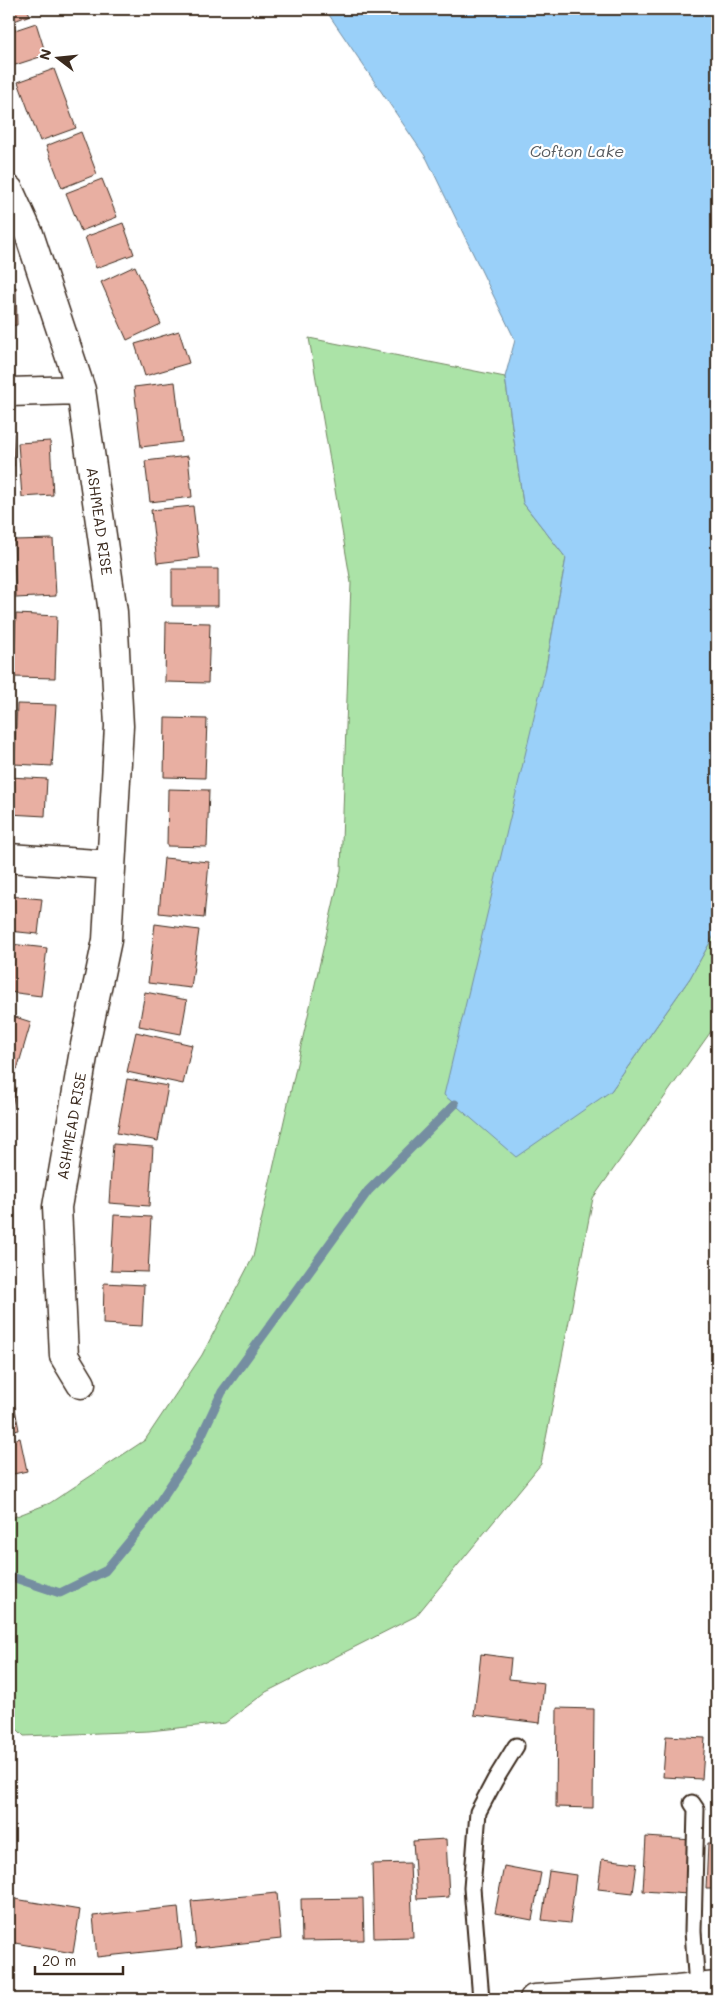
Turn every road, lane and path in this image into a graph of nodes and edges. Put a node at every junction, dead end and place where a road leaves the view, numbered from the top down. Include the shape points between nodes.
1 (9, 190) edge
2 (81, 390) junction
3 (9, 392) edge
4 (9, 858) edge
5 (111, 865) junction
6 (81, 1384) dead end
7 (516, 1746) dead end
8 (692, 1803) dead end
9 (707, 1987) edge
10 (481, 1999) edge
11 (534, 1999) edge

1 - 2 street, ASHMEAD RISE via 30,234
2 - 3 street
2 - 5 street, ASHMEAD RISE via 113,612 119,726
4 - 5 street
5 - 6 street, ASHMEAD RISE via 107,940 57,1207 64,1356
7 - 10 lane via 478,1812 472,1888
8 - 9 lane via 696,1809 693,1931
9 - 11 street

